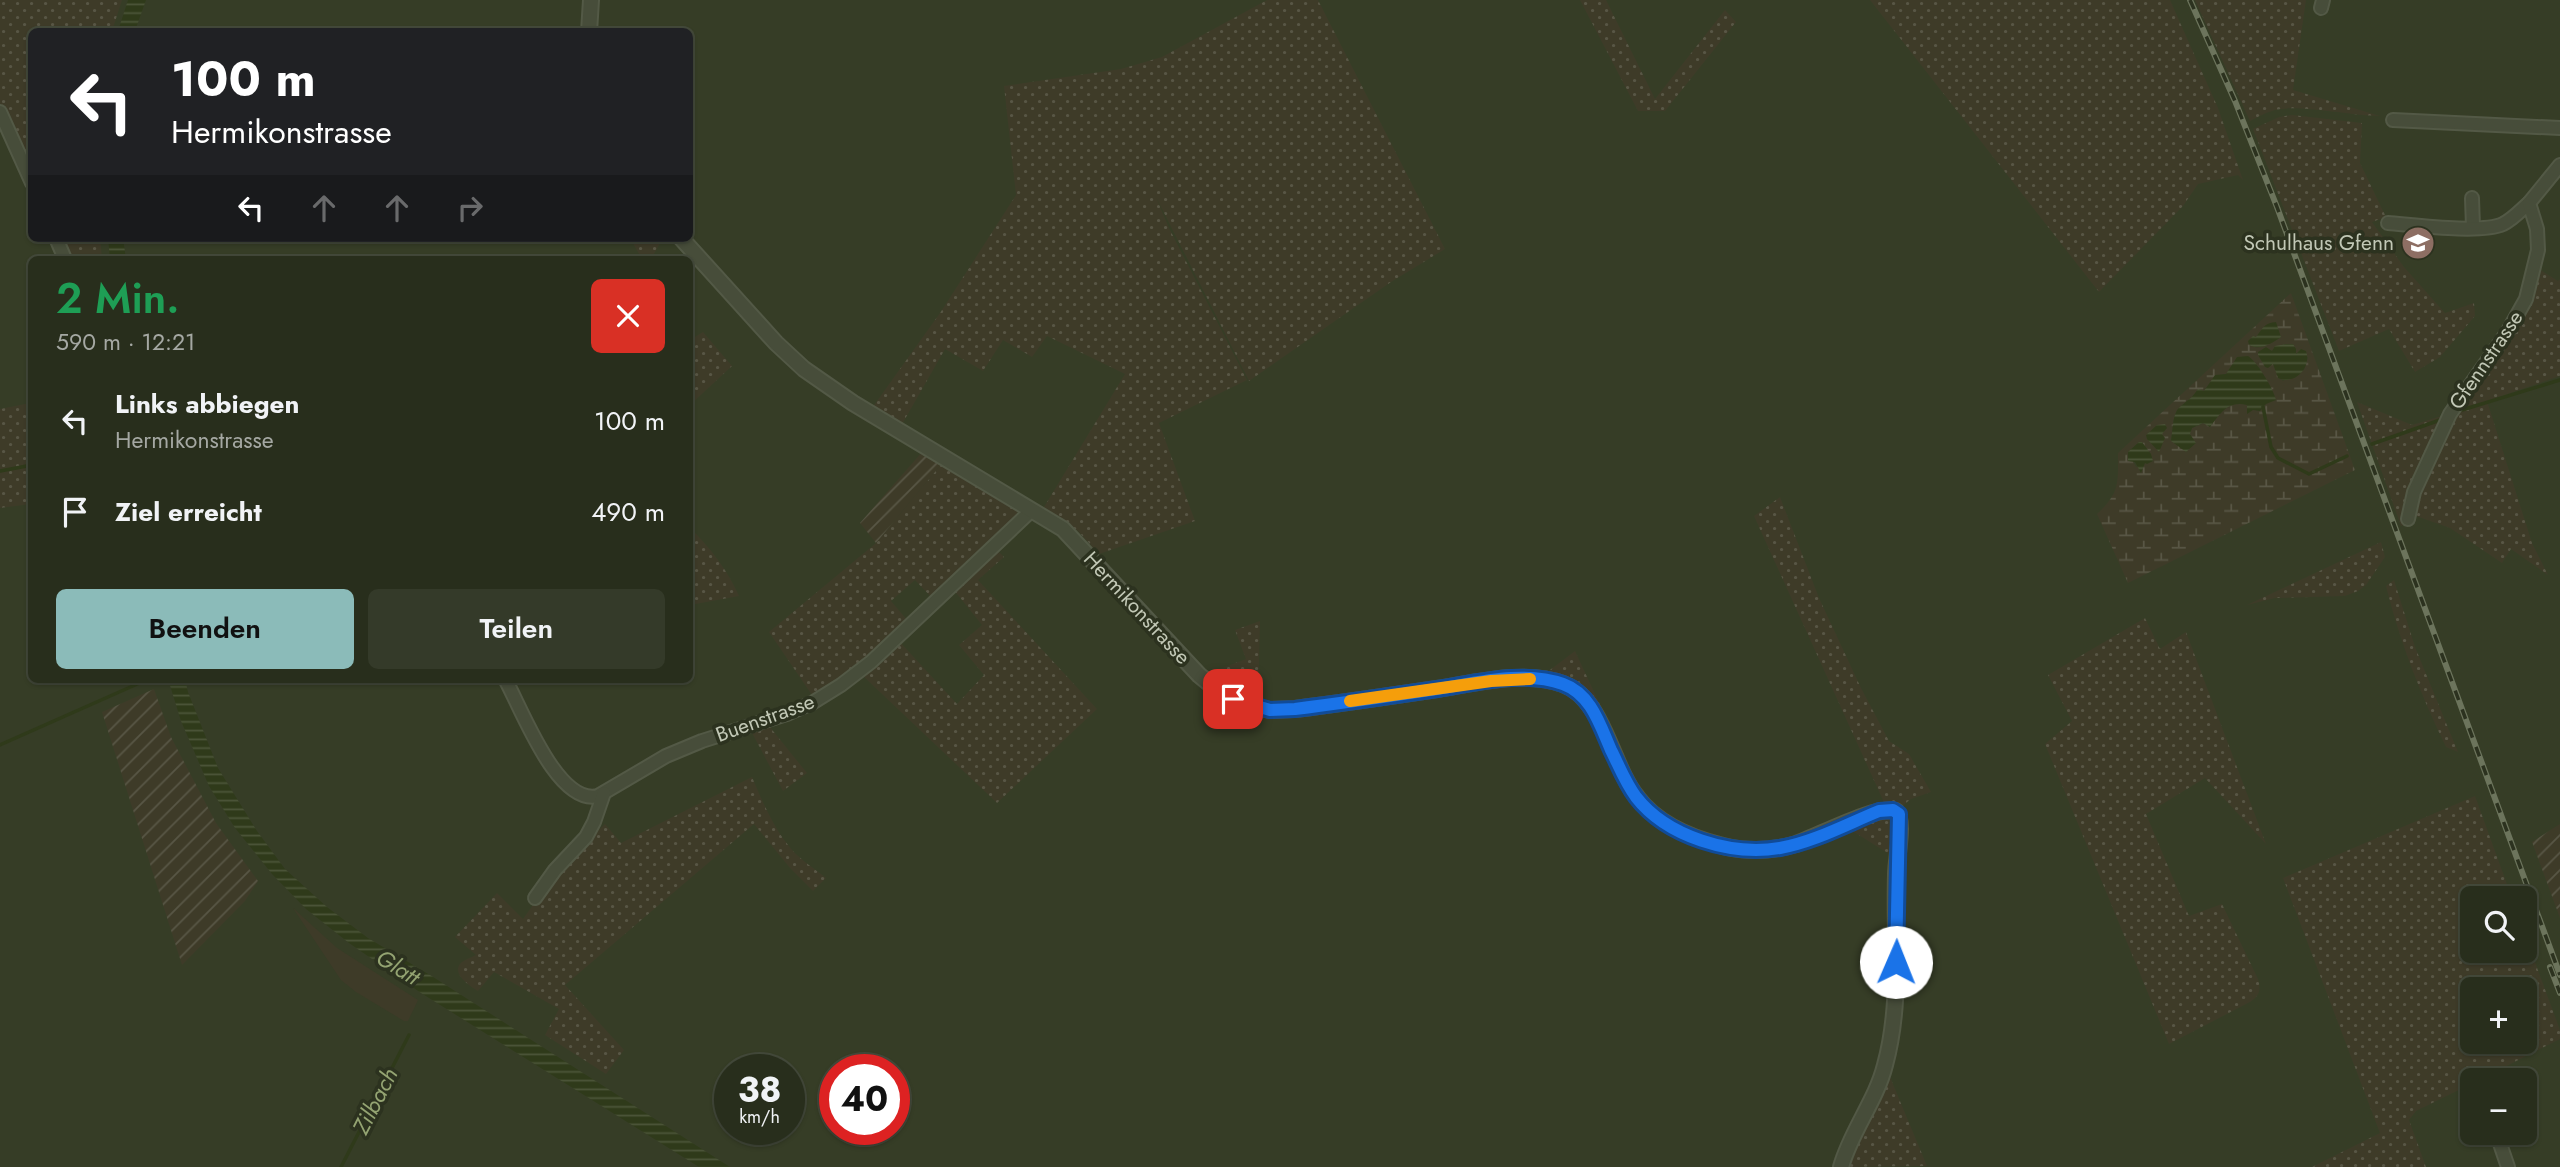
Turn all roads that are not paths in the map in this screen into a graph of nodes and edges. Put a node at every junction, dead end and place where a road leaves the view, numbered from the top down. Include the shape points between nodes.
1 (591, 0) edge
2 (589, 28) edge
3 (0, 112) edge
4 (2393, 120) dead end
5 (2560, 128) edge
6 (2560, 165) edge
7 (28, 174) edge
8 (2472, 198) dead end
9 (2529, 203) junction
10 (2388, 223) dead end
11 (2473, 227) junction
12 (685, 242) edge
13 (1032, 510) junction
14 (2408, 519) dead end
15 (507, 683) edge
16 (604, 793) junction
17 (535, 898) dead end
18 (2500, 1145) edge
19 (1841, 1167) edge
20 (2508, 1167) edge

1 - 2 street
3 - 7 street
4 - 5 street
6 - 9 street
8 - 11 street
9 - 11 street via 2501,225
9 - 14 street, Gfennstrasse via 2538,250 2526,299 2450,414 2414,492
10 - 11 street
12 - 13 street, Hermikonstrasse via 804,369
13 - 16 street, Buenstrasse via 841,685 787,714 666,756
13 - 19 street, Hermikonstrasse via 1070,536 1199,675 1251,706 1295,709 1508,679 1553,681 1575,690 1592,708 1636,797 1650,812 1689,835 1727,847 1773,849 1879,811 1896,811 1900,824 1891,1035 1880,1082
15 - 16 street via 537,745 566,783 585,796
16 - 17 street via 586,837
18 - 20 street

